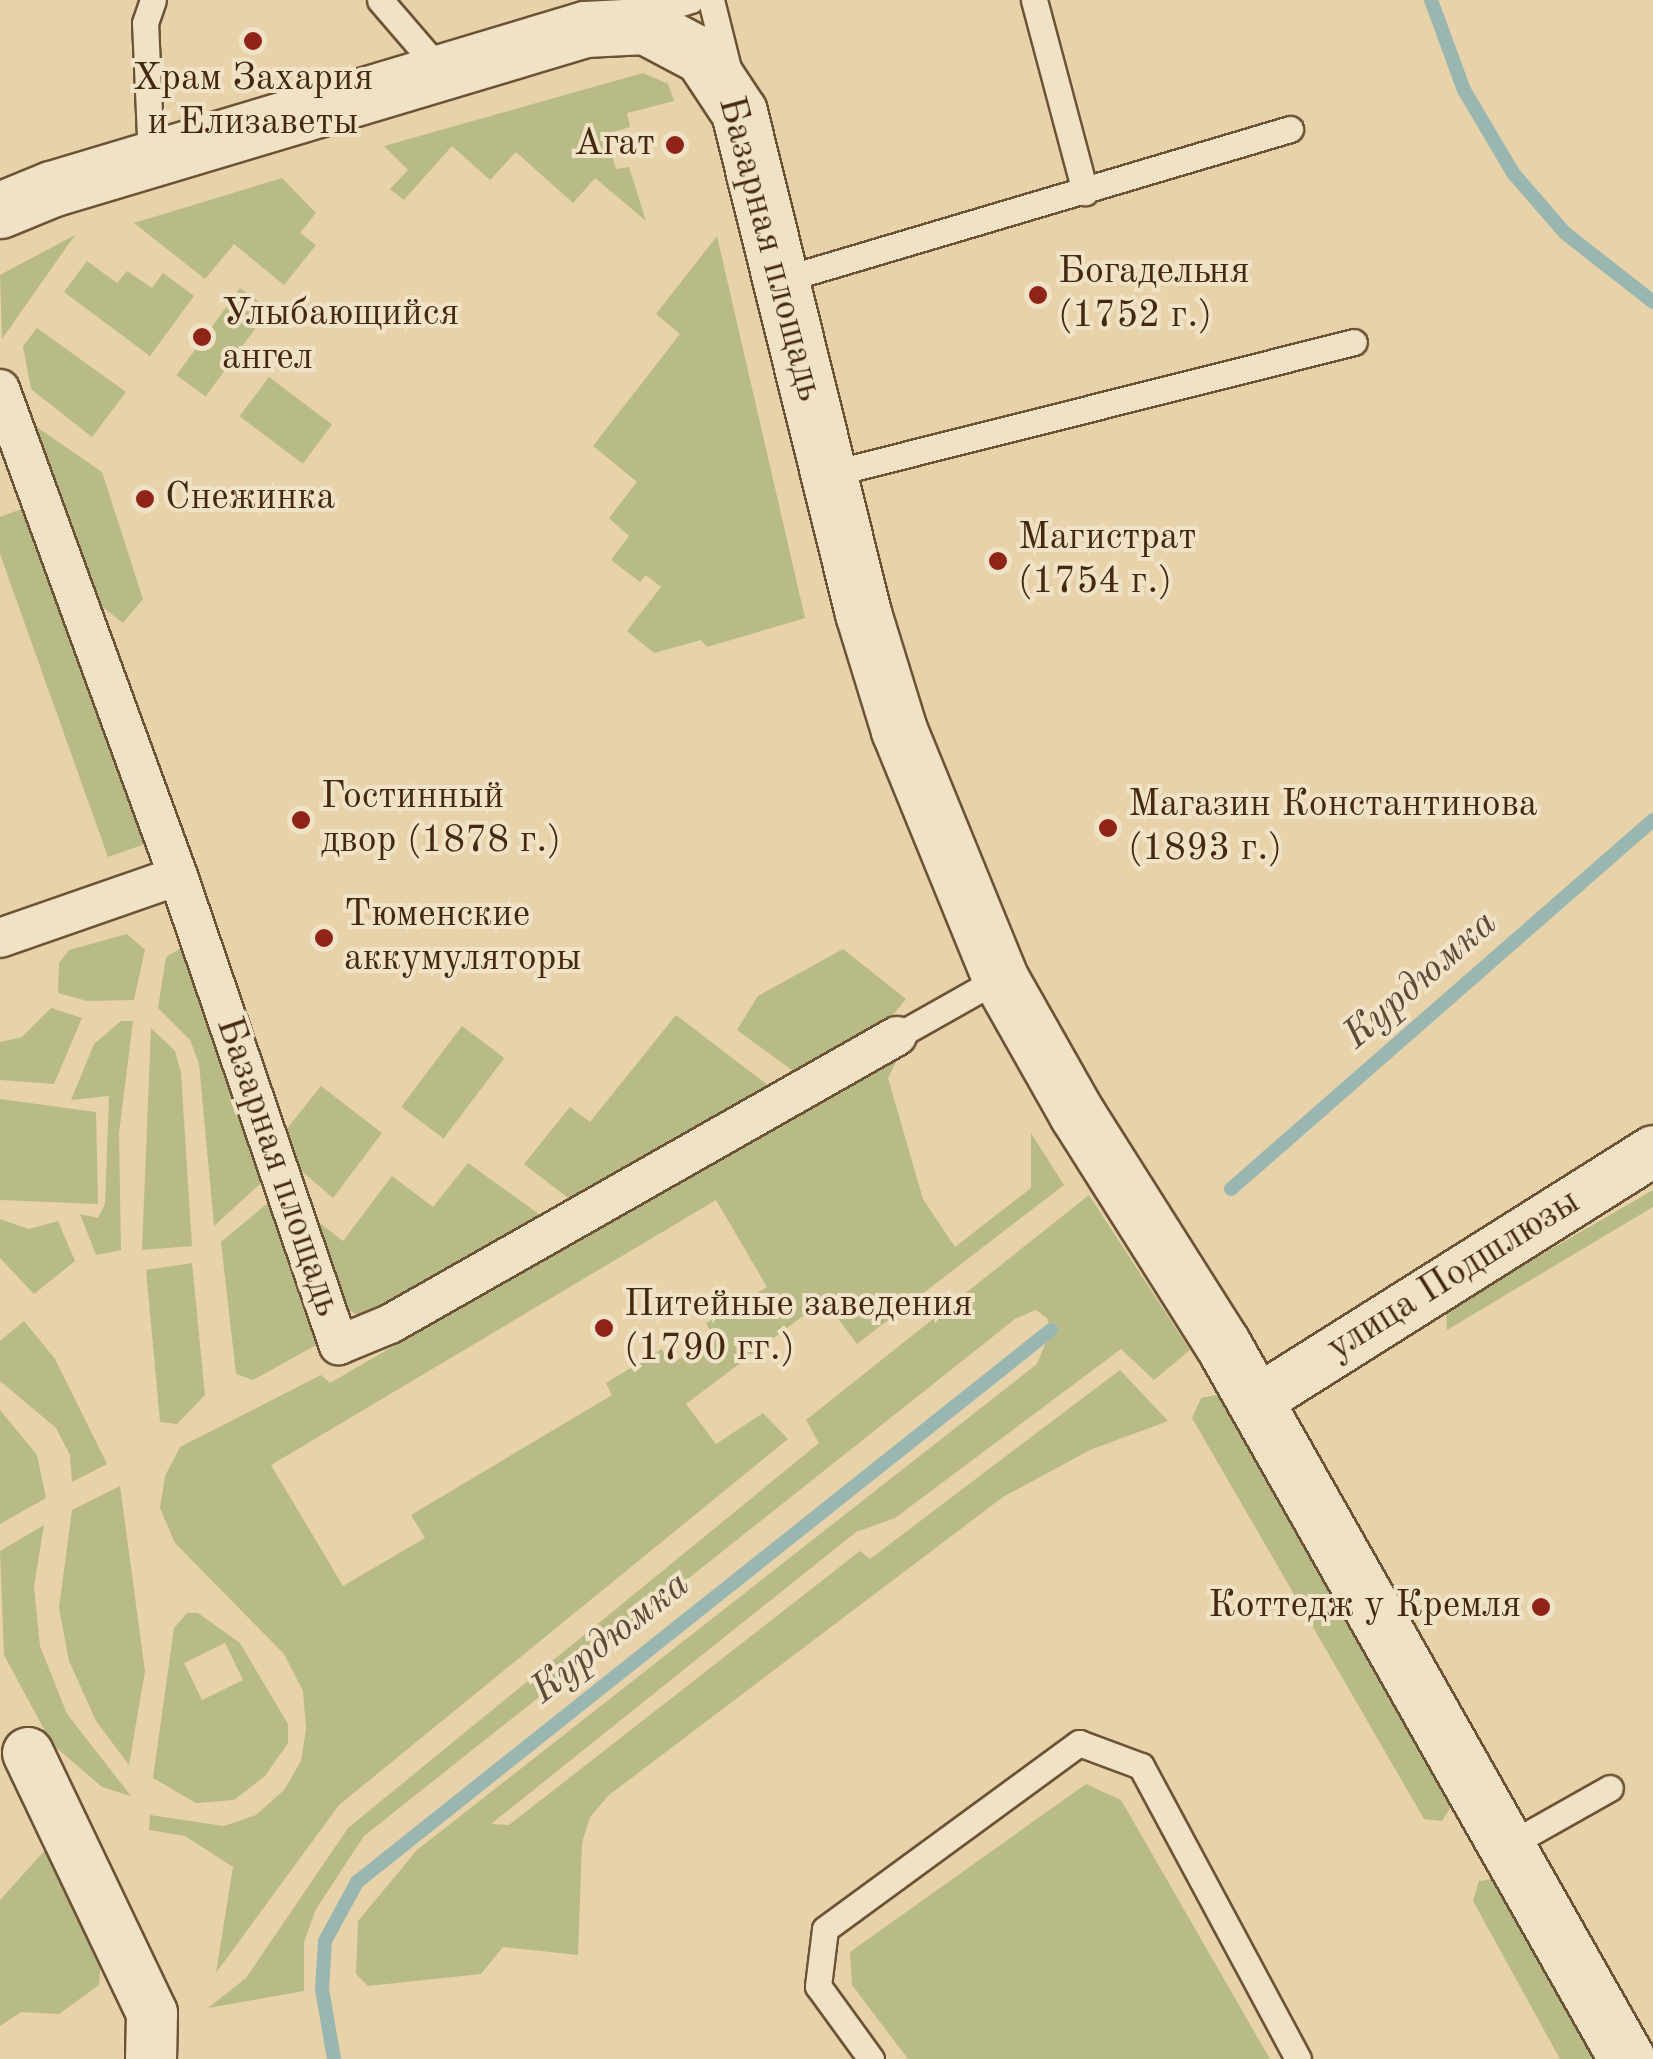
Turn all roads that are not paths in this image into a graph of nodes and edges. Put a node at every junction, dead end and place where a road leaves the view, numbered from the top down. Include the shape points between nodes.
1 (153, 0) edge
2 (380, 0) edge
3 (691, 0) edge
4 (712, 0) edge
5 (1034, 0) edge
6 (615, 23) junction
7 (441, 71) junction
8 (739, 112) junction
9 (1290, 129) dead end
10 (151, 158) junction
11 (1085, 192) junction
12 (0, 210) edge
13 (781, 280) junction
14 (1354, 342) dead end
15 (0, 389) edge
16 (829, 474) junction
17 (178, 876) junction
18 (0, 938) edge
19 (1000, 978) junction
20 (898, 1036) joint
21 (1653, 1151) edge
22 (1255, 1402) junction
23 (28, 1753) dead end
24 (1610, 1788) dead end
25 (1507, 1846) junction
26 (867, 2057) edge
27 (151, 2059) edge
28 (1298, 2059) edge
29 (1628, 2059) edge

1 - 10 lane via 145,23
2 - 7 lane
3 - 6 lane
4 - 8 lane
5 - 11 lane
6 - 7 main road, Базарная площадь
6 - 8 main road, Базарная площадь via 671,35 702,56
7 - 10 main road, Базарная площадь
8 - 13 main road, Базарная площадь
9 - 11 lane
10 - 12 main road, Базарная площадь
11 - 13 lane
13 - 16 main road, Базарная площадь
14 - 16 lane
15 - 17 street, Базарная площадь
16 - 19 main road, Базарная площадь via 899,730
17 - 18 street
17 - 20 street, Базарная площадь via 339,1345 390,1324
19 - 20 lane
19 - 22 main road, Базарная площадь
21 - 22 street, улица Подшлюзы
22 - 25 main road, Базарная площадь
23 - 27 street via 152,2012
24 - 25 lane
25 - 29 main road, Базарная площадь
26 - 28 lane via 818,1986 824,1929 1080,1743 1140,1766

